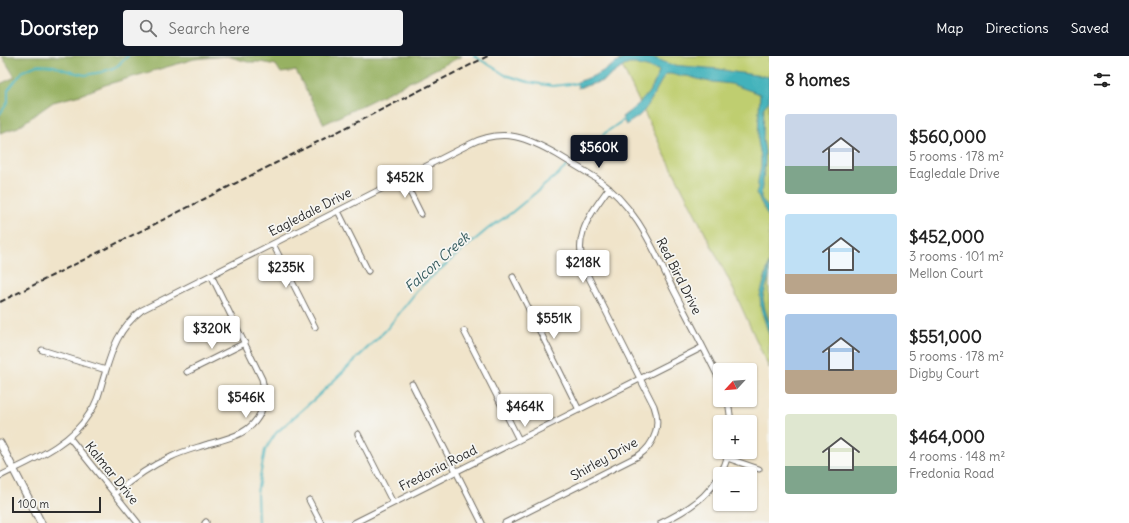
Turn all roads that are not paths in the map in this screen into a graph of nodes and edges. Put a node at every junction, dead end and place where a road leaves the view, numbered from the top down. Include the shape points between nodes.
1 (403, 178) junction
2 (609, 188) junction
3 (338, 211) junction
4 (421, 214) dead end
5 (273, 244) junction
6 (368, 271) dead end
7 (211, 275) junction
8 (513, 277) dead end
9 (315, 327) dead end
10 (464, 331) dead end
11 (244, 343) junction
12 (703, 347) junction
13 (42, 350) dead end
14 (713, 367) edge
15 (106, 370) junction
16 (187, 372) dead end
17 (640, 379) junction
18 (412, 384) dead end
19 (579, 410) junction
20 (358, 434) dead end
21 (69, 437) junction
22 (519, 440) junction
23 (0, 443) edge
24 (727, 459) edge
25 (730, 459) edge
26 (13, 469) junction
27 (759, 469) dead end
28 (456, 472) junction
29 (0, 476) edge
30 (115, 494) junction
31 (309, 500) dead end
32 (393, 503) junction
33 (41, 523) edge
34 (138, 523) edge
35 (321, 523) edge
36 (354, 523) edge
37 (482, 523) edge
38 (505, 523) edge
39 (661, 523) edge

1 - 2 street, Eagledale Drive via 473,142 494,136 508,136 527,139 540,145
1 - 3 street, Eagledale Drive
1 - 4 street
2 - 12 street, Red Bird Drive via 642,227
2 - 17 street, Shirley Drive via 585,226 581,239 582,258 587,274
3 - 5 street, Eagledale Drive
3 - 6 street
5 - 7 street, Eagledale Drive
5 - 9 street
7 - 11 street
7 - 15 street, Eagledale Drive via 134,317 118,337
8 - 19 street
10 - 22 street
11 - 16 street
11 - 30 street via 264,387 262,408 254,423 234,437 186,450 159,462
12 - 14 street, Red Bird Drive
12 - 17 street, Fredonia Road
13 - 15 street
15 - 21 street, Eagledale Drive via 93,408
17 - 19 street, Fredonia Road
17 - 38 street, Shirley Drive via 654,406 657,421 656,431 647,449 636,457
18 - 28 street
19 - 22 street, Fredonia Road
20 - 32 street
21 - 26 street, Eagledale Drive
21 - 30 street, Kalmar Drive
22 - 28 street, Fredonia Road
23 - 26 main road
24 - 39 street via 715,482 700,499
25 - 27 street
26 - 29 street, Eagledale Drive
26 - 33 main road
28 - 32 street, Fredonia Road
28 - 37 street
30 - 34 street, Kalmar Drive
31 - 35 street
32 - 36 street, Fredonia Road

